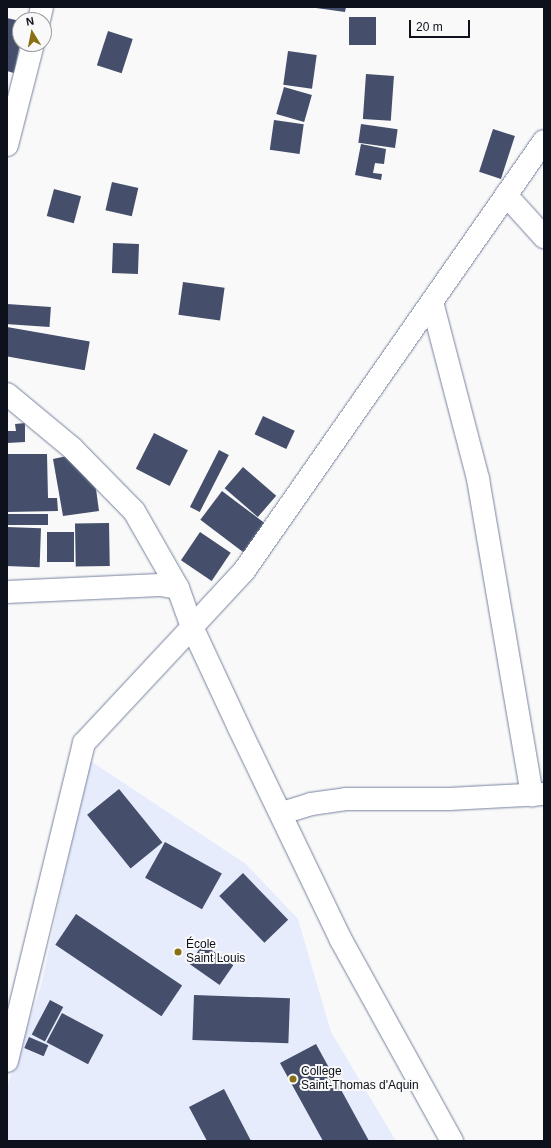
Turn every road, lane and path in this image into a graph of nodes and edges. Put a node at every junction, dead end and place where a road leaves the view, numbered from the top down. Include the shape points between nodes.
1 (31, 52) edge
2 (544, 141) edge
3 (7, 145) edge
4 (506, 195) junction
5 (544, 237) edge
6 (432, 302) junction
7 (7, 394) edge
8 (178, 588) junction
9 (7, 592) edge
10 (192, 627) junction
11 (538, 795) edge
12 (282, 814) junction
13 (7, 1061) edge
14 (452, 1141) edge

1 - 3 street
2 - 4 street
4 - 5 street
4 - 6 street
6 - 10 street via 244,571
6 - 11 street via 478,479
7 - 8 street via 72,448 134,510
8 - 9 street via 160,585
8 - 10 street
10 - 12 street
10 - 13 street via 84,743
11 - 12 street via 346,800 311,804
12 - 14 street via 341,940

